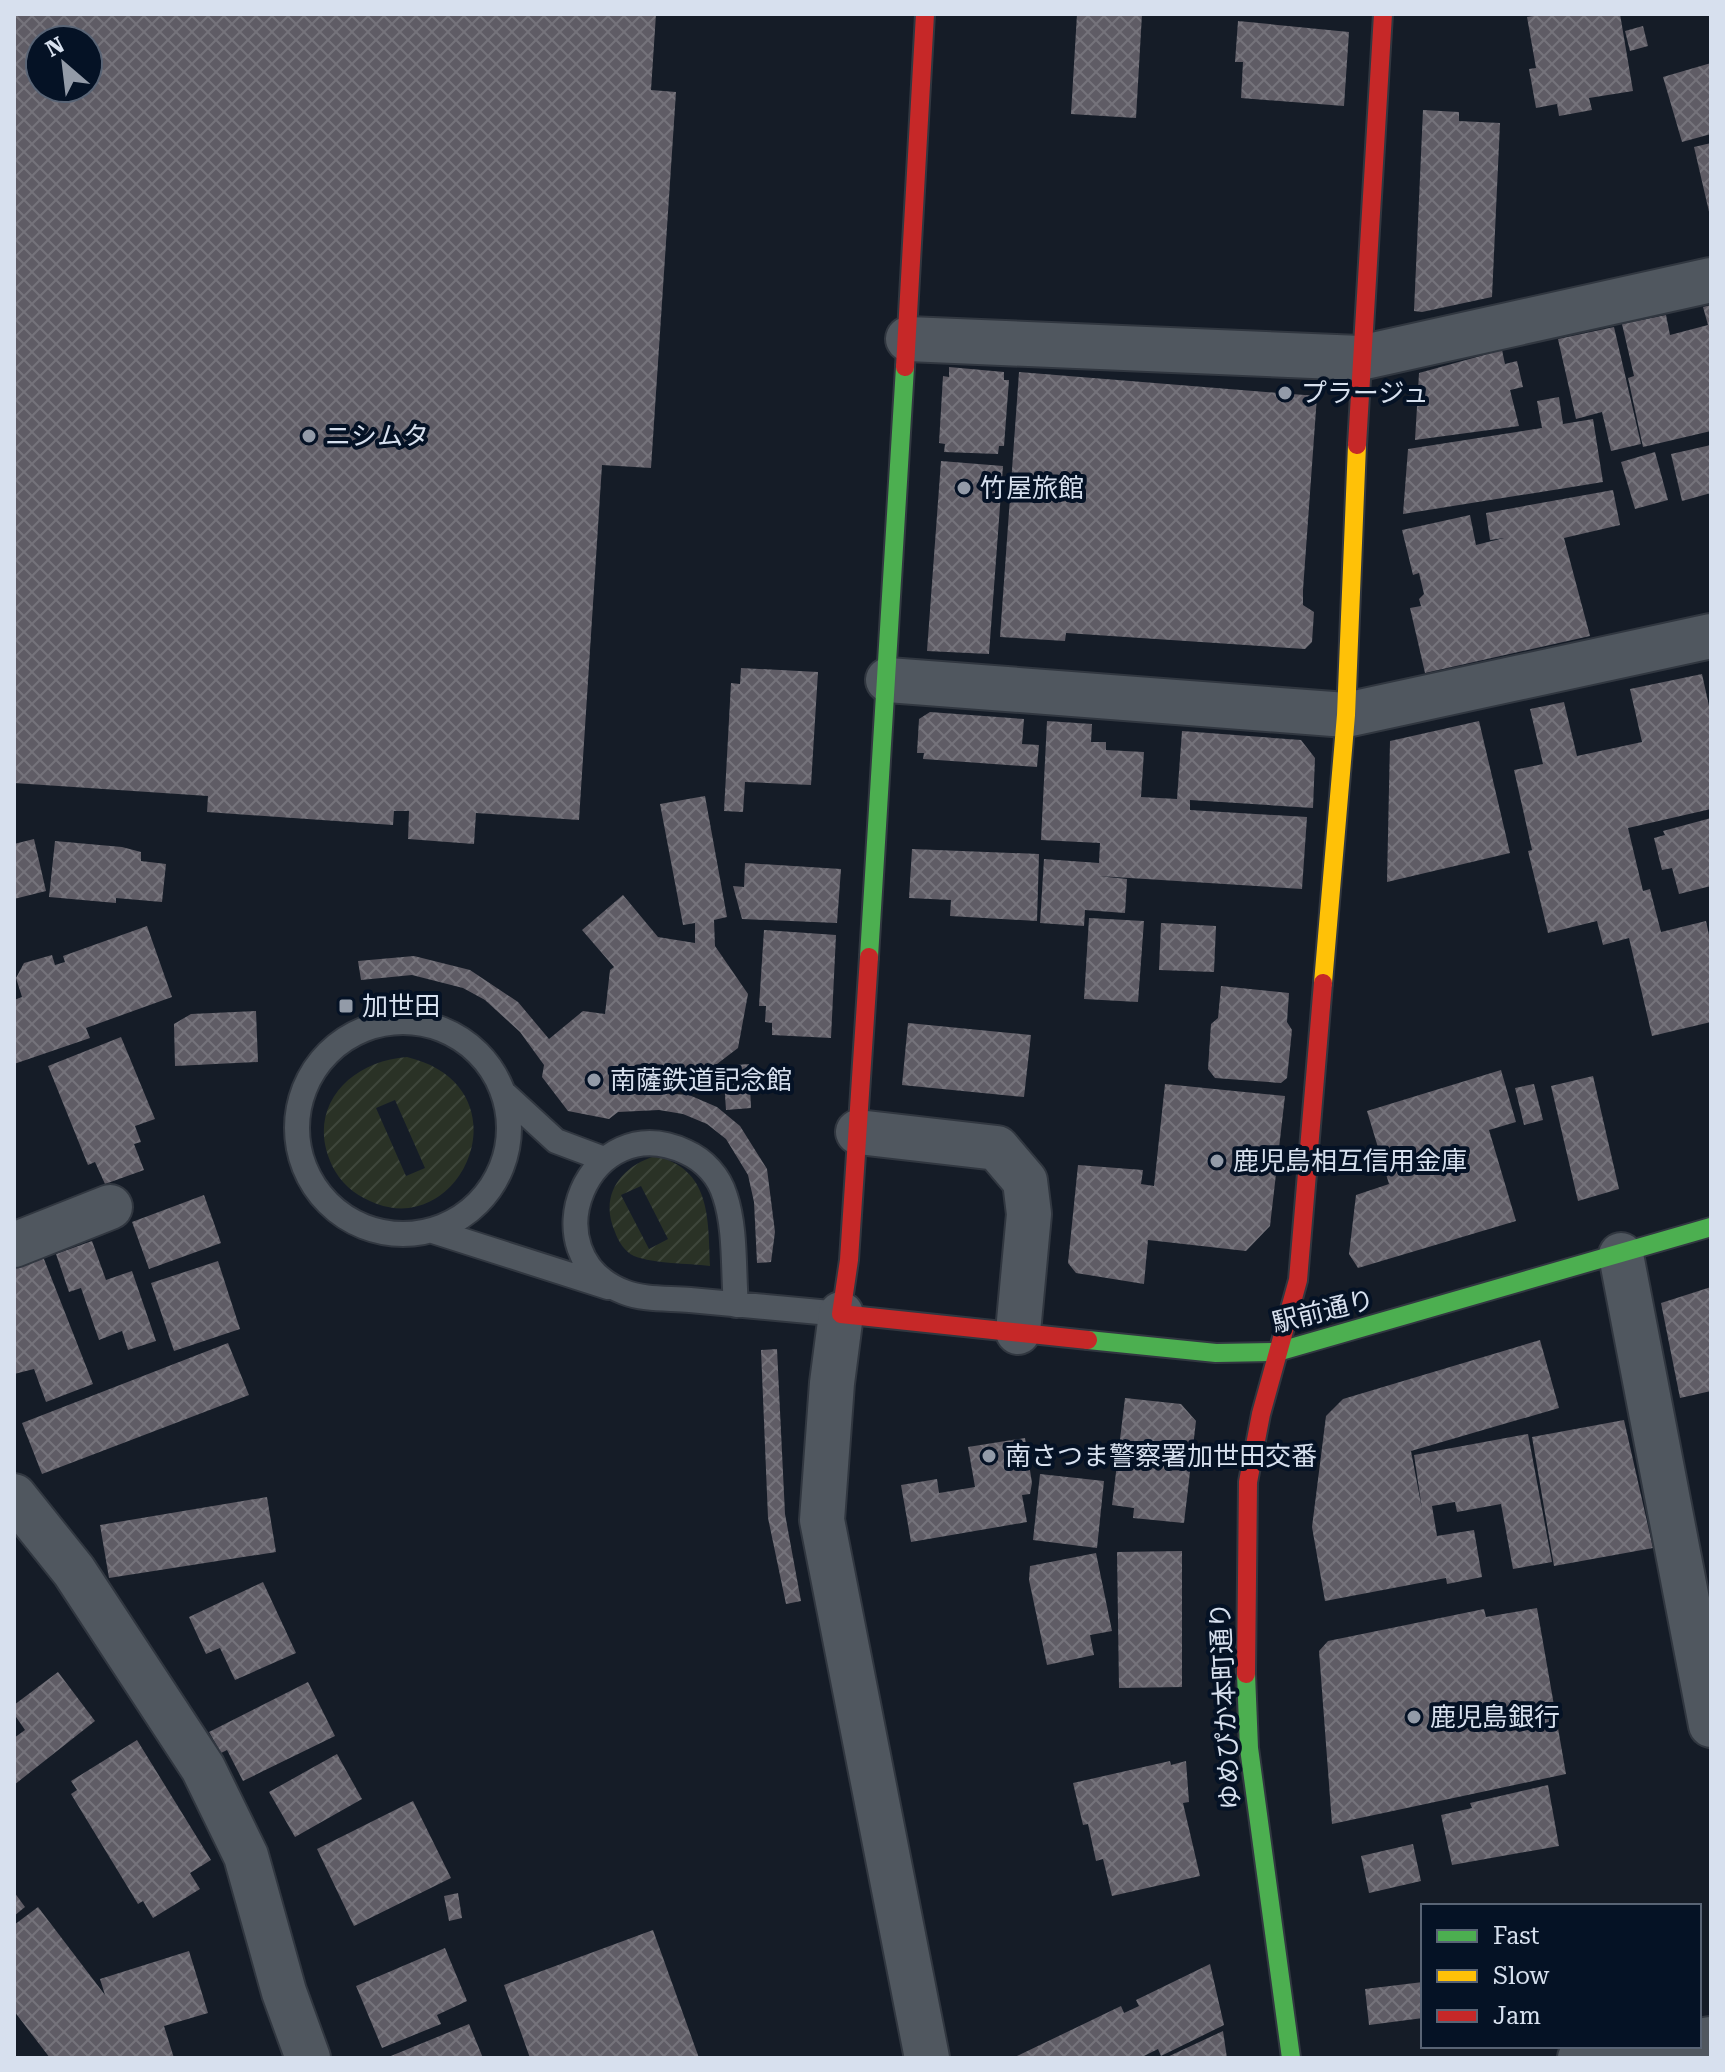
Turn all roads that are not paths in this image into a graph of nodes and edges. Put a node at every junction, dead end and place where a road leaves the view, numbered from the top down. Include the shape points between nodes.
1 (925, 14) edge
2 (1383, 14) edge
3 (1711, 280) edge
4 (908, 339) junction
5 (1360, 358) junction
6 (1711, 636) edge
7 (888, 680) junction
8 (1346, 715) junction
9 (506, 1095) junction
10 (858, 1132) junction
11 (604, 1159) junction
12 (110, 1207) dead end
13 (1711, 1227) edge
14 (433, 1231) junction
15 (14, 1245) edge
16 (1621, 1255) junction
17 (622, 1291) junction
18 (736, 1305) junction
19 (841, 1314) junction
20 (1018, 1332) junction
21 (1277, 1352) junction
22 (14, 1496) edge
23 (1711, 1725) edge
24 (1650, 2048) edge
25 (308, 2058) edge
26 (927, 2058) edge
27 (1291, 2058) edge
28 (1580, 2058) edge

1 - 4 street
2 - 5 street, ゆめぴか本町通り
3 - 5 street
4 - 5 street
4 - 7 street
5 - 8 street, ゆめぴか本町通り
6 - 8 street
7 - 8 street
7 - 10 street
8 - 21 street, ゆめぴか本町通り via 1298,1280
9 - 11 lane via 556,1141
9 - 14 lane via 511,1128 505,1163 489,1192 464,1217
9 - 14 lane via 489,1063 463,1039 431,1024 395,1021 360,1030 330,1050 309,1078 297,1112 297,1148 310,1182 332,1209 363,1227 398,1235
10 - 19 street
10 - 20 street via 997,1148 1025,1181 1029,1214
11 - 17 lane via 587,1177 574,1224 581,1250 595,1272
11 - 18 lane via 626,1147 674,1146 697,1157 714,1174 725,1196
12 - 15 street
13 - 16 street, 駅前通り
14 - 17 lane
16 - 21 street, 駅前通り
16 - 23 street
17 - 18 lane
18 - 19 lane
19 - 20 street, 駅前通り
19 - 26 street via 822,1520
20 - 21 street, 駅前通り via 1216,1353
21 - 27 street, ゆめぴか本町通り via 1248,1482 1244,1636 1258,1833
22 - 25 street via 74,1571 203,1768 246,1856
24 - 28 street

